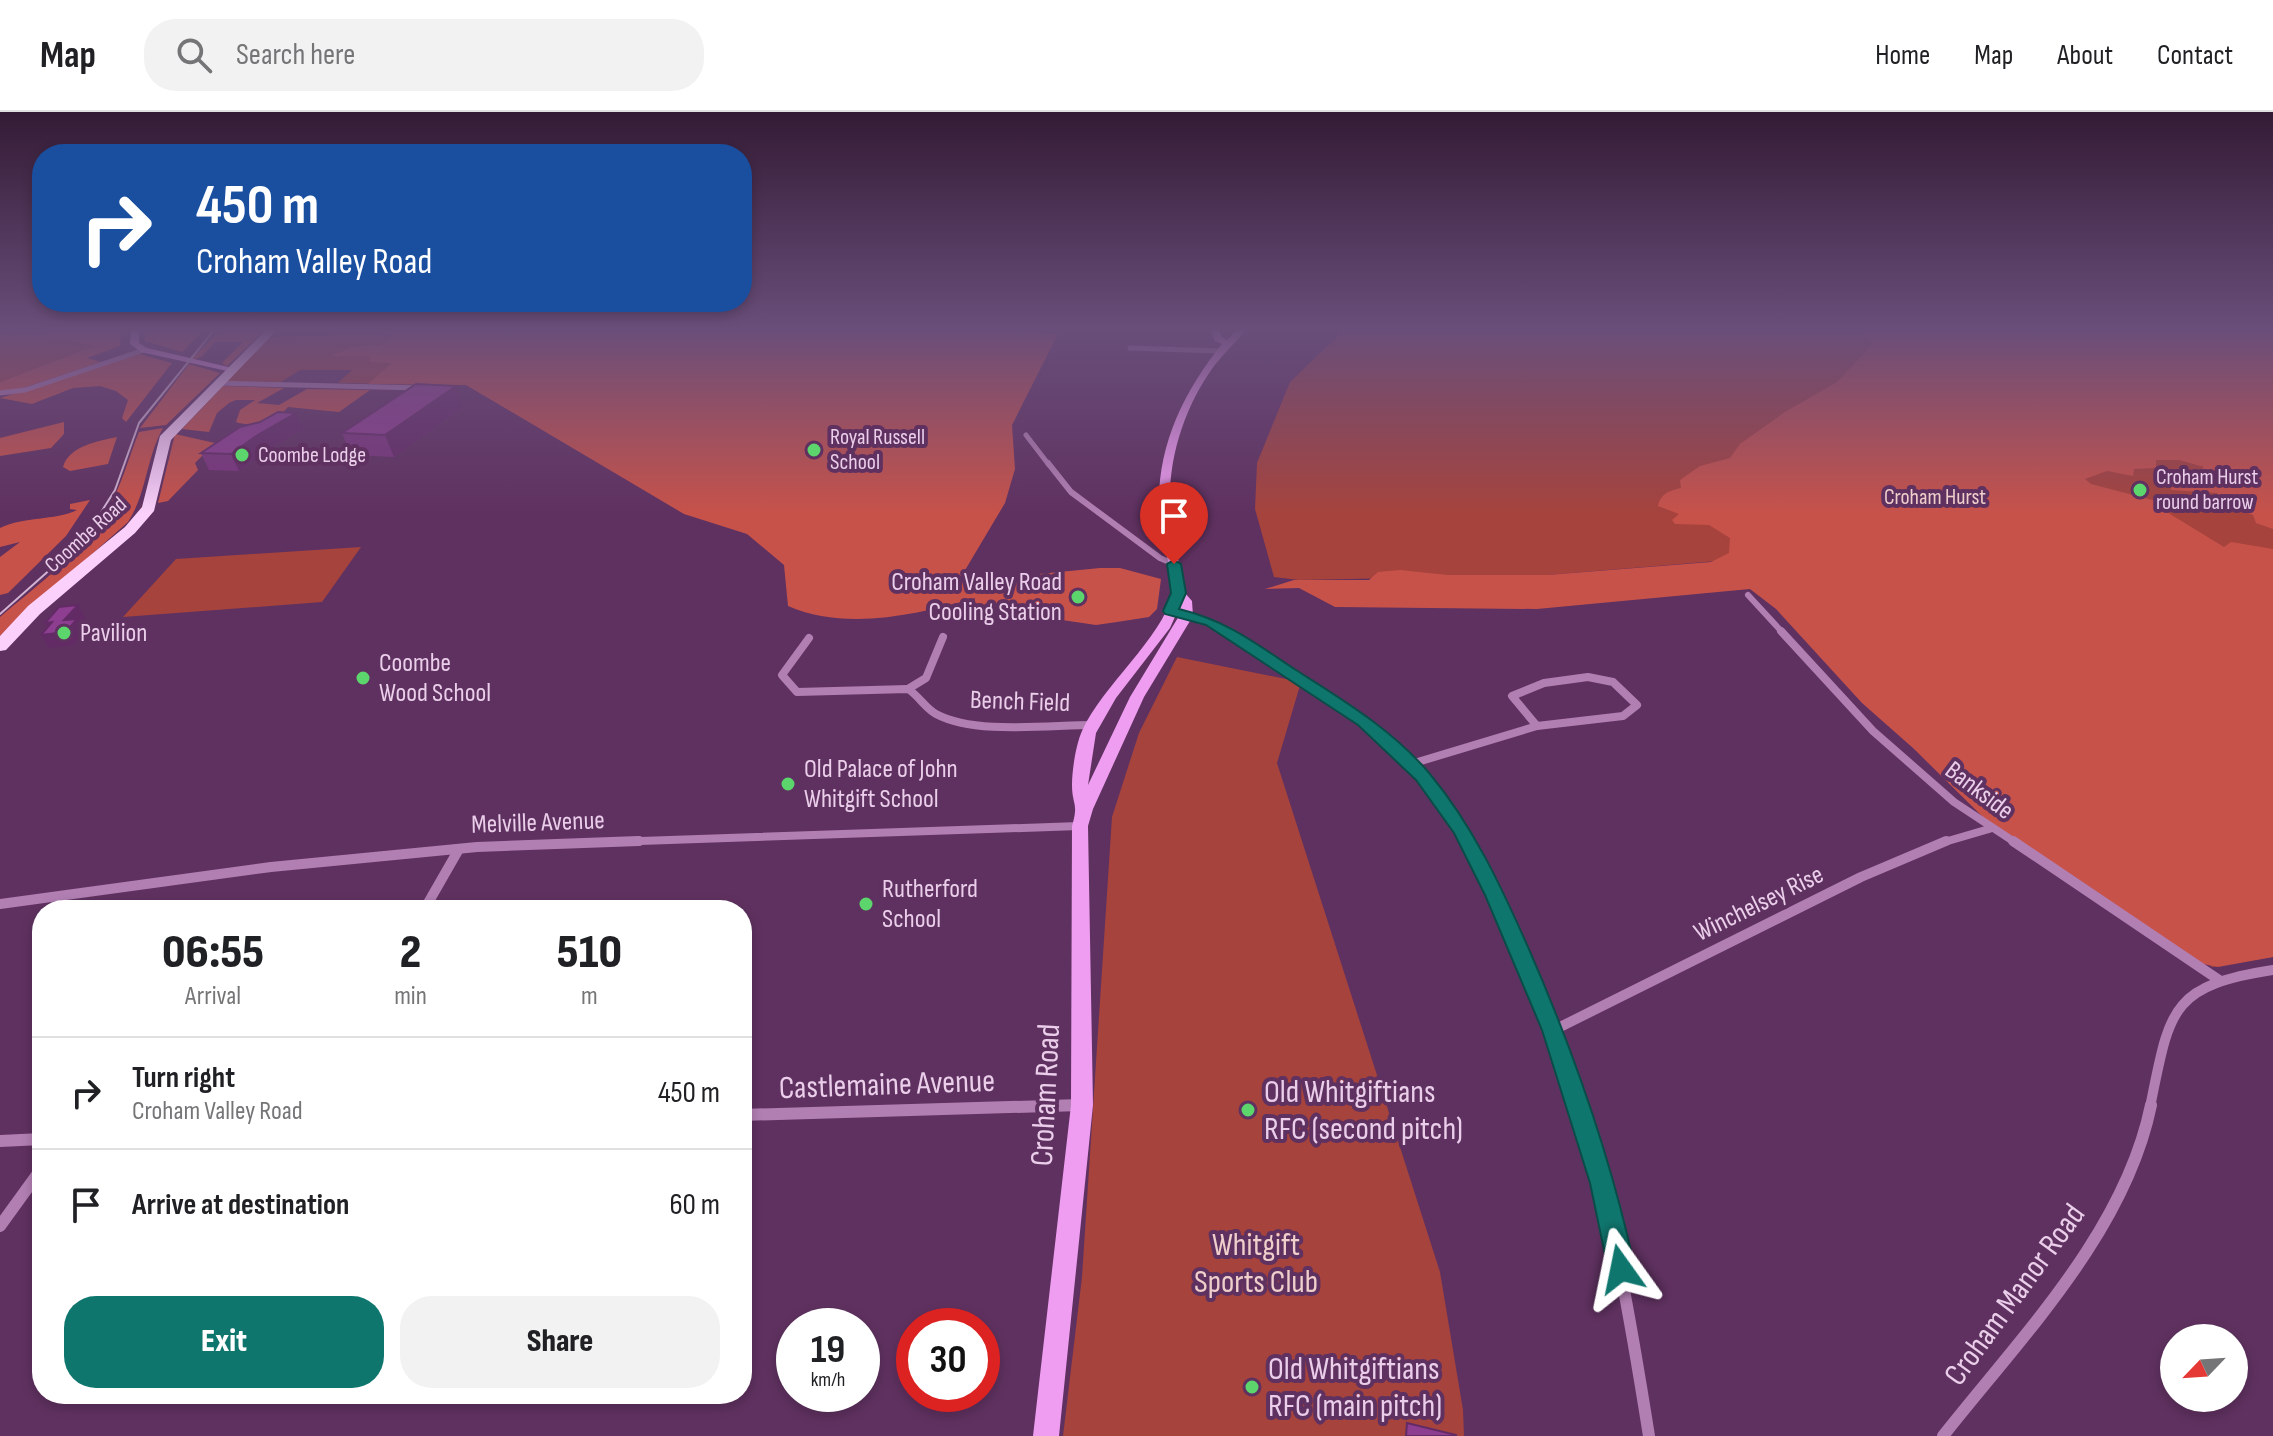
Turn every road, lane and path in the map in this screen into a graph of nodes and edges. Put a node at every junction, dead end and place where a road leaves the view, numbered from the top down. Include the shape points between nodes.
1 (210, 391) edge
2 (1196, 391) edge
3 (1026, 435) dead end
4 (1174, 564) junction
5 (1748, 595) dead end
6 (1178, 612) junction
7 (943, 637) dead end
8 (809, 638) dead end
9 (0, 646) edge
10 (908, 689) junction
11 (1093, 725) junction
12 (1537, 726) junction
13 (1411, 764) junction
14 (1082, 818) junction
15 (1989, 829) junction
16 (459, 849) junction
17 (430, 900) edge
18 (0, 904) edge
19 (2273, 970) edge
20 (2219, 980) junction
21 (1554, 1030) junction
22 (1082, 1105) junction
23 (752, 1115) edge
24 (32, 1139) edge
25 (0, 1141) edge
26 (32, 1182) edge
27 (0, 1226) edge
28 (1046, 1436) edge
29 (1649, 1436) edge
30 (1943, 1436) edge

1 - 9 main road, Coombe Road via 165,439 149,508
2 - 4 street via 1169,465 1164,506
3 - 4 street via 1071,492
4 - 6 street via 1185,601
5 - 15 street, Bankside via 1873,731
6 - 11 street, Croham Road via 1109,697
6 - 13 street via 1211,622 1328,695
6 - 14 street via 1182,628 1137,697
7 - 10 street via 926,678
8 - 10 street via 782,675 797,692
10 - 11 street, Bench Field via 946,718
11 - 14 street, Croham Road via 1082,758
12 - 12 street via 1623,716 1637,705 1611,680 1587,677 1521,687 1512,696
12 - 13 street
13 - 21 street via 1473,849
14 - 16 street, Melville Avenue
14 - 22 street, Croham Road
15 - 20 street, Bankside
15 - 21 street, Winchelsey Rise via 1861,877
16 - 17 street
16 - 18 street, Melville Avenue
19 - 20 street, Croham Manor Road
20 - 30 street, Croham Manor Road via 2184,1002 2170,1030 2135,1161 2087,1253
21 - 29 street via 1603,1183
22 - 23 street, Castlemaine Avenue
22 - 28 street, Croham Road
24 - 25 street
26 - 27 street

